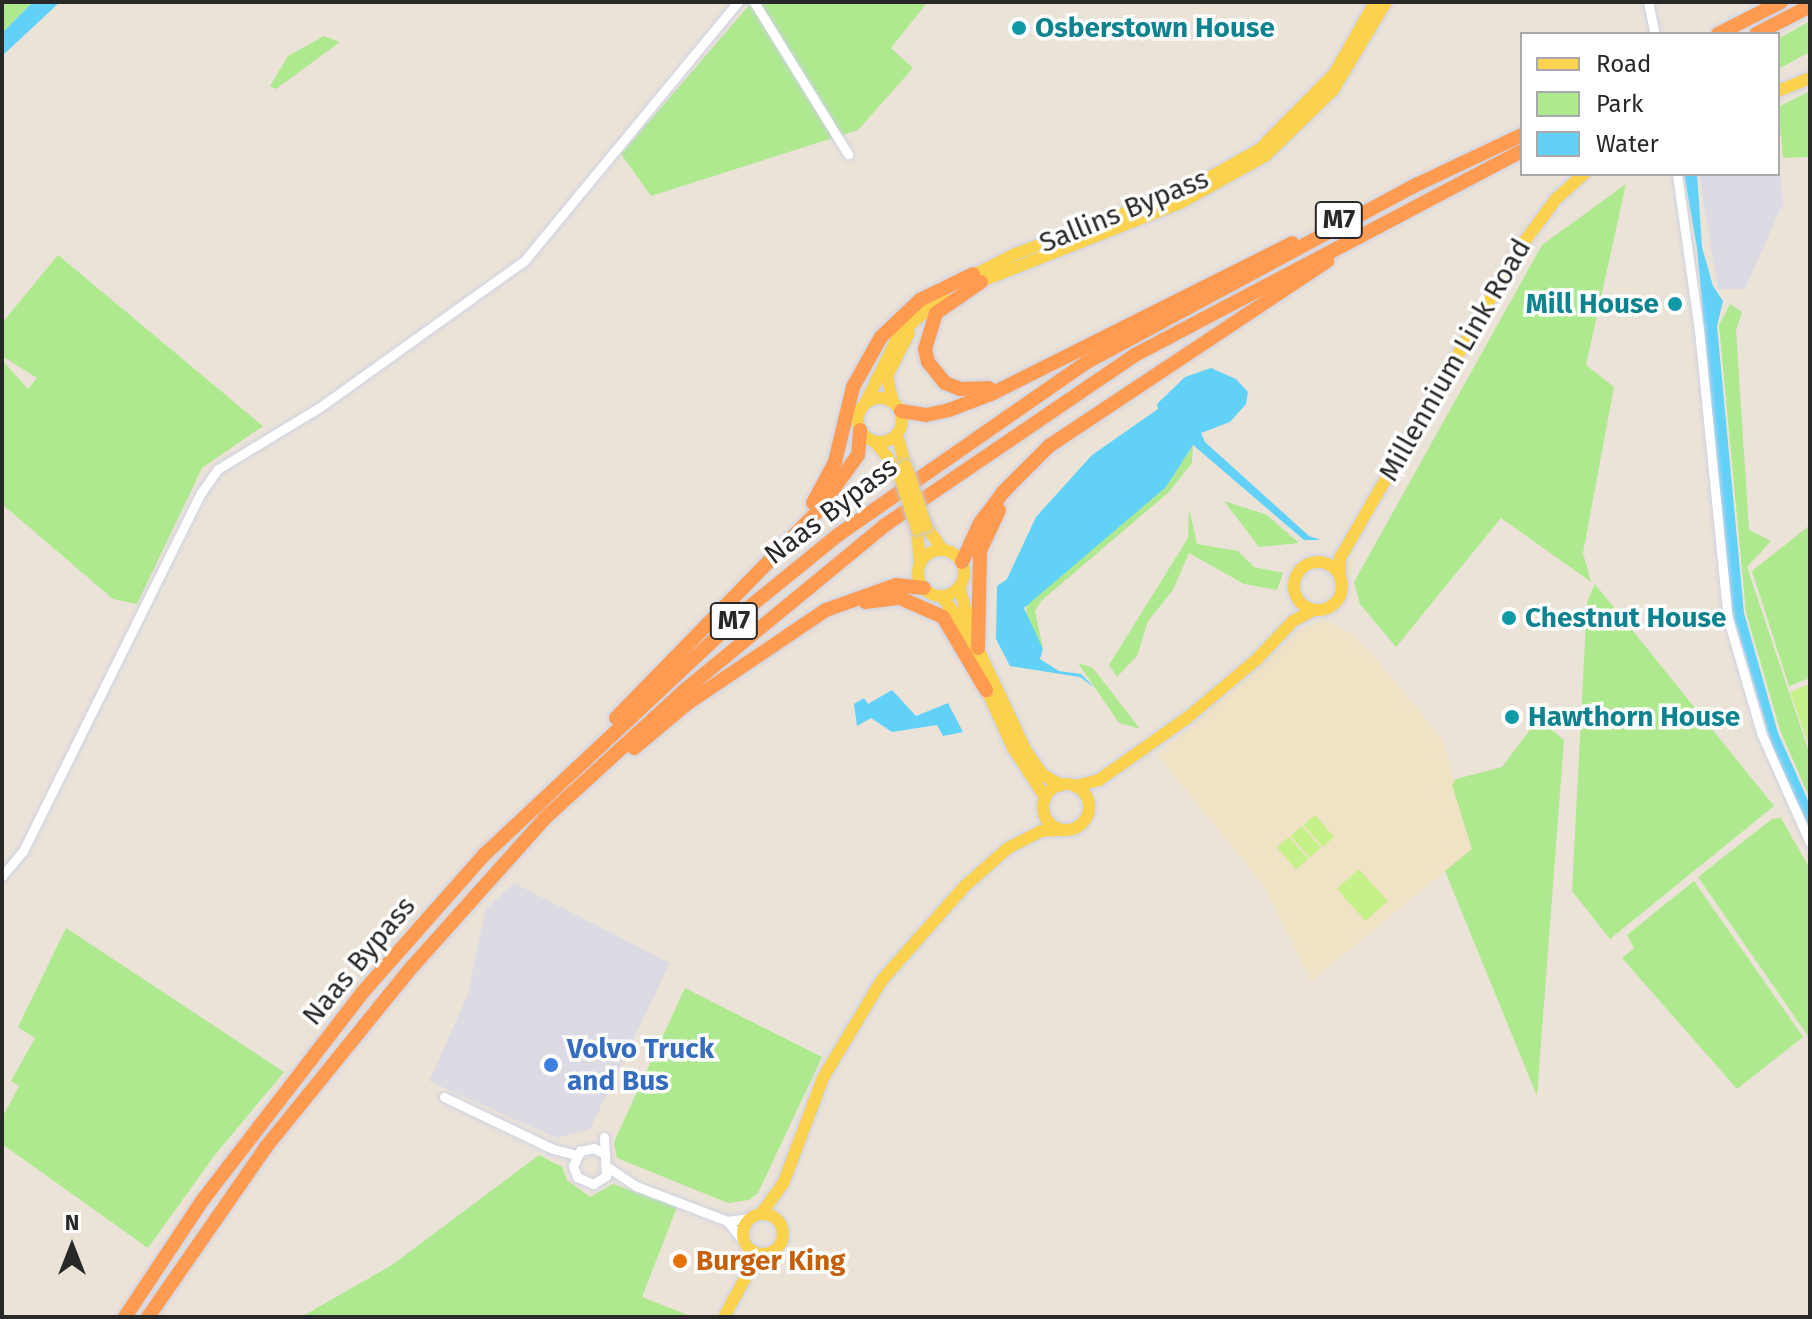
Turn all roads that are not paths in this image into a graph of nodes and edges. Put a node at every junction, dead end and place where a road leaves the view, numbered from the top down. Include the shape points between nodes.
1 (738, 2) edge
2 (754, 2) edge
3 (1375, 2) edge
4 (1386, 2) edge
5 (1648, 2) edge
6 (1781, 2) edge
7 (1810, 6) edge
8 (1655, 32) edge
9 (1722, 32) edge
10 (1760, 32) edge
11 (1810, 78) edge
12 (1780, 90) edge
13 (1520, 137) edge
14 (1520, 151) edge
15 (1502, 153) junction
16 (848, 154) dead end
17 (1582, 176) edge
18 (1677, 176) edge
19 (977, 278) junction
20 (1020, 378) junction
21 (865, 404) junction
22 (897, 407) junction
23 (860, 430) junction
24 (897, 435) junction
25 (874, 442) junction
26 (902, 468) junction
27 (1023, 472) junction
28 (922, 528) junction
29 (787, 544) junction
30 (942, 549) junction
31 (1340, 558) junction
32 (920, 562) junction
33 (962, 562) junction
34 (1325, 564) junction
35 (1340, 576) junction
36 (959, 587) junction
37 (924, 588) junction
38 (941, 596) junction
39 (1298, 600) junction
40 (1314, 610) junction
41 (808, 621) junction
42 (1293, 621) junction
43 (978, 648) junction
44 (986, 690) junction
45 (1099, 780) junction
46 (1068, 785) junction
47 (549, 793) junction
48 (1045, 797) junction
49 (1088, 801) junction
50 (1043, 811) junction
51 (1061, 830) junction
52 (1024, 838) junction
53 (1810, 843) edge
54 (2, 876) edge
55 (478, 896) junction
56 (444, 1097) dead end
57 (553, 1149) junction
58 (577, 1155) junction
59 (573, 1166) junction
60 (609, 1168) junction
61 (618, 1177) junction
62 (603, 1180) junction
63 (779, 1193) junction
64 (756, 1216) junction
65 (727, 1221) junction
66 (780, 1224) junction
67 (747, 1246) junction
68 (768, 1254) junction
69 (749, 1271) junction
70 (125, 1317) edge
71 (148, 1317) edge
72 (724, 1317) edge

1 - 54 street via 525,260 320,407 218,469 201,493 23,851
2 - 16 street
3 - 19 main road, Sallins Bypass via 1334,74 1260,149 1189,189
4 - 19 main road, Sallins Bypass via 1333,90 1265,156 1203,192
5 - 8 street
6 - 9 highway
7 - 10 highway
11 - 12 main road
13 - 15 highway, Naas Bypass / M7
14 - 15 highway, Naas Bypass / M7
15 - 20 highway, M7
15 - 27 highway, M7 via 1237,318 1072,429
15 - 47 highway, Naas Bypass / M7 via 1416,185 1087,362 943,459 747,609
15 - 55 highway, Naas Bypass / M7 via 1135,355 885,525 673,700 546,817
17 - 31 main road, Millennium Link Road via 1532,228
18 - 53 street via 1699,330 1728,619 1762,735
19 - 20 highway, M7 via 936,313 925,336 928,362 945,383 961,389 978,390
19 - 21 main road, Sallins Bypass via 907,324
19 - 22 main road, Sallins Bypass via 913,326 887,376
19 - 29 highway, M7 via 920,300 881,337 853,387 835,462
20 - 22 highway, M7 via 949,410 926,415
21 - 22 main road via 879,398
21 - 23 main road via 858,419
22 - 24 main road
23 - 25 main road
23 - 29 highway, M7 via 858,455
24 - 25 main road
24 - 26 main road
25 - 26 main road
26 - 28 main road, bridge
27 - 33 highway, M7 via 980,523
27 - 43 highway, M7 via 980,551
28 - 30 main road
28 - 32 main road
29 - 47 highway, M7
30 - 32 main road
30 - 33 main road
31 - 34 main road
31 - 35 main road
32 - 37 main road
33 - 36 main road
34 - 35 main road
34 - 39 main road via 1306,565 1297,575
35 - 40 main road via 1338,600
36 - 38 main road
36 - 43 main road
37 - 38 main road
37 - 41 highway, M7 via 882,588
38 - 44 main road via 958,617
39 - 40 main road
39 - 42 main road
40 - 42 main road
41 - 44 highway, M7 via 886,598 926,606 953,630
41 - 55 highway, M7 via 688,703
42 - 45 main road via 1187,718
43 - 46 main road via 1026,751 1043,775
44 - 48 main road via 1013,748
45 - 46 main road
45 - 49 main road
46 - 48 main road
46 - 49 main road
47 - 70 highway, Naas Bypass / M7 via 485,854 362,993 202,1201
48 - 50 main road
49 - 51 main road via 1085,821
50 - 51 main road via 1049,824
50 - 52 main road
51 - 52 main road
52 - 63 main road via 965,886 882,980 823,1078
55 - 71 highway, Naas Bypass / M7 via 314,1084
56 - 57 street
57 - 58 street
57 - 59 street
58 - 59 street
58 - 60 street via 604,1137
59 - 62 street via 581,1181
60 - 61 street
60 - 62 street
61 - 62 street
61 - 65 street
63 - 64 main road
63 - 66 main road
64 - 65 street
64 - 66 main road
64 - 67 main road via 743,1232
65 - 67 street
66 - 68 main road via 781,1242
67 - 68 main road
67 - 69 main road
68 - 69 main road
69 - 72 main road

